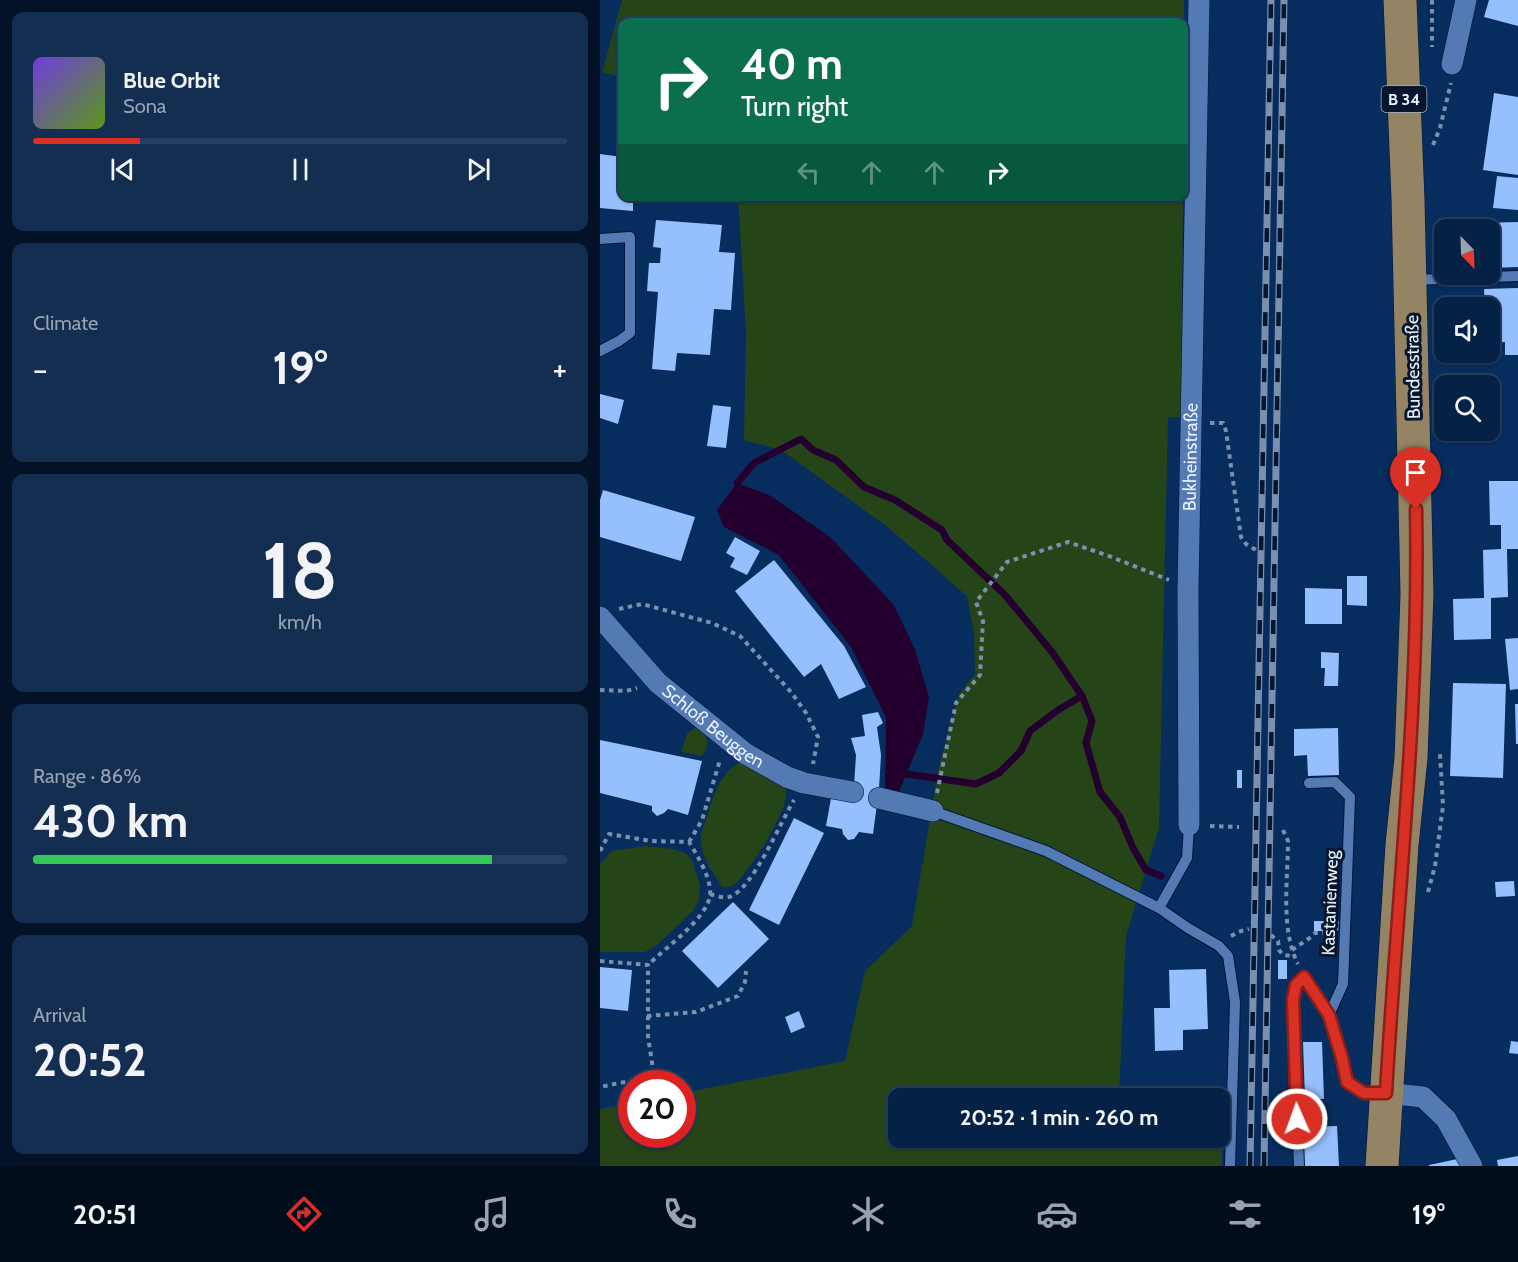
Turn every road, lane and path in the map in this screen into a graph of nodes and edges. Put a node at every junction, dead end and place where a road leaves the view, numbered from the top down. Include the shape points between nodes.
1 (1199, 0) edge
2 (1400, 0) edge
3 (1466, 0) edge
4 (1452, 64) joint
5 (1433, 145) dead end
6 (600, 238) edge
7 (1518, 276) edge
8 (1410, 280) junction
9 (600, 351) edge
10 (1192, 423) junction
11 (1256, 550) dead end
12 (1188, 589) junction
13 (600, 617) edge
14 (658, 683) junction
15 (600, 690) edge
16 (727, 739) junction
17 (1309, 783) dead end
18 (853, 792) dead end
19 (879, 798) dead end
20 (933, 811) junction
21 (1189, 825) junction
22 (1239, 827) dead end
23 (1283, 830) dead end
24 (689, 842) junction
25 (600, 851) edge
26 (1159, 908) junction
27 (1249, 929) dead end
28 (1240, 931) dead end
29 (1315, 933) dead end
30 (1271, 935) dead end
31 (1294, 956) dead end
32 (600, 961) edge
33 (648, 965) junction
34 (746, 971) dead end
35 (1329, 1015) junction
36 (647, 1016) junction
37 (600, 1087) edge
38 (1386, 1093) junction
39 (1230, 1166) edge
40 (1299, 1166) edge
41 (1382, 1166) edge
42 (1472, 1166) edge

1 - 10 street, Bukheinstraße
2 - 8 main road, Bundesstraße / B 34
3 - 4 street
4 - 5 path via 1453,78
6 - 9 lane via 630,237 630,333
7 - 8 lane
8 - 38 main road, Bundesstraße / B 34 via 1417,594 1411,758
10 - 11 path via 1223,423 1241,537
10 - 12 street, Bukheinstraße
12 - 20 path via 1068,542 1007,562 976,602 983,621 980,675 956,703
12 - 21 street, Bukheinstraße
13 - 14 street, Schloß Beuggen
14 - 15 path via 626,691
14 - 16 street, Schloß Beuggen
16 - 18 street, Schloß Beuggen via 787,777
16 - 24 path via 702,820
17 - 35 lane, Kastanienweg via 1335,782 1350,797 1343,984
19 - 20 street
20 - 26 lane via 1046,851
21 - 22 path
21 - 26 lane, Bukheinstraße via 1187,858
23 - 29 path via 1288,841 1287,929 1291,948
24 - 25 path via 651,842 609,834
24 - 33 path via 699,857 710,894 702,915
26 - 39 lane via 1219,946 1228,956 1235,1002
27 - 28 path
30 - 31 path via 1278,941 1282,955
32 - 33 path
33 - 36 path
34 - 36 path via 738,996 696,1012
35 - 38 lane via 1347,1082 1364,1093
35 - 40 lane via 1304,977 1296,985 1293,1000
36 - 37 path via 654,1076
38 - 41 main road, Bundesstraße / B 34
38 - 42 street via 1423,1097 1446,1119

